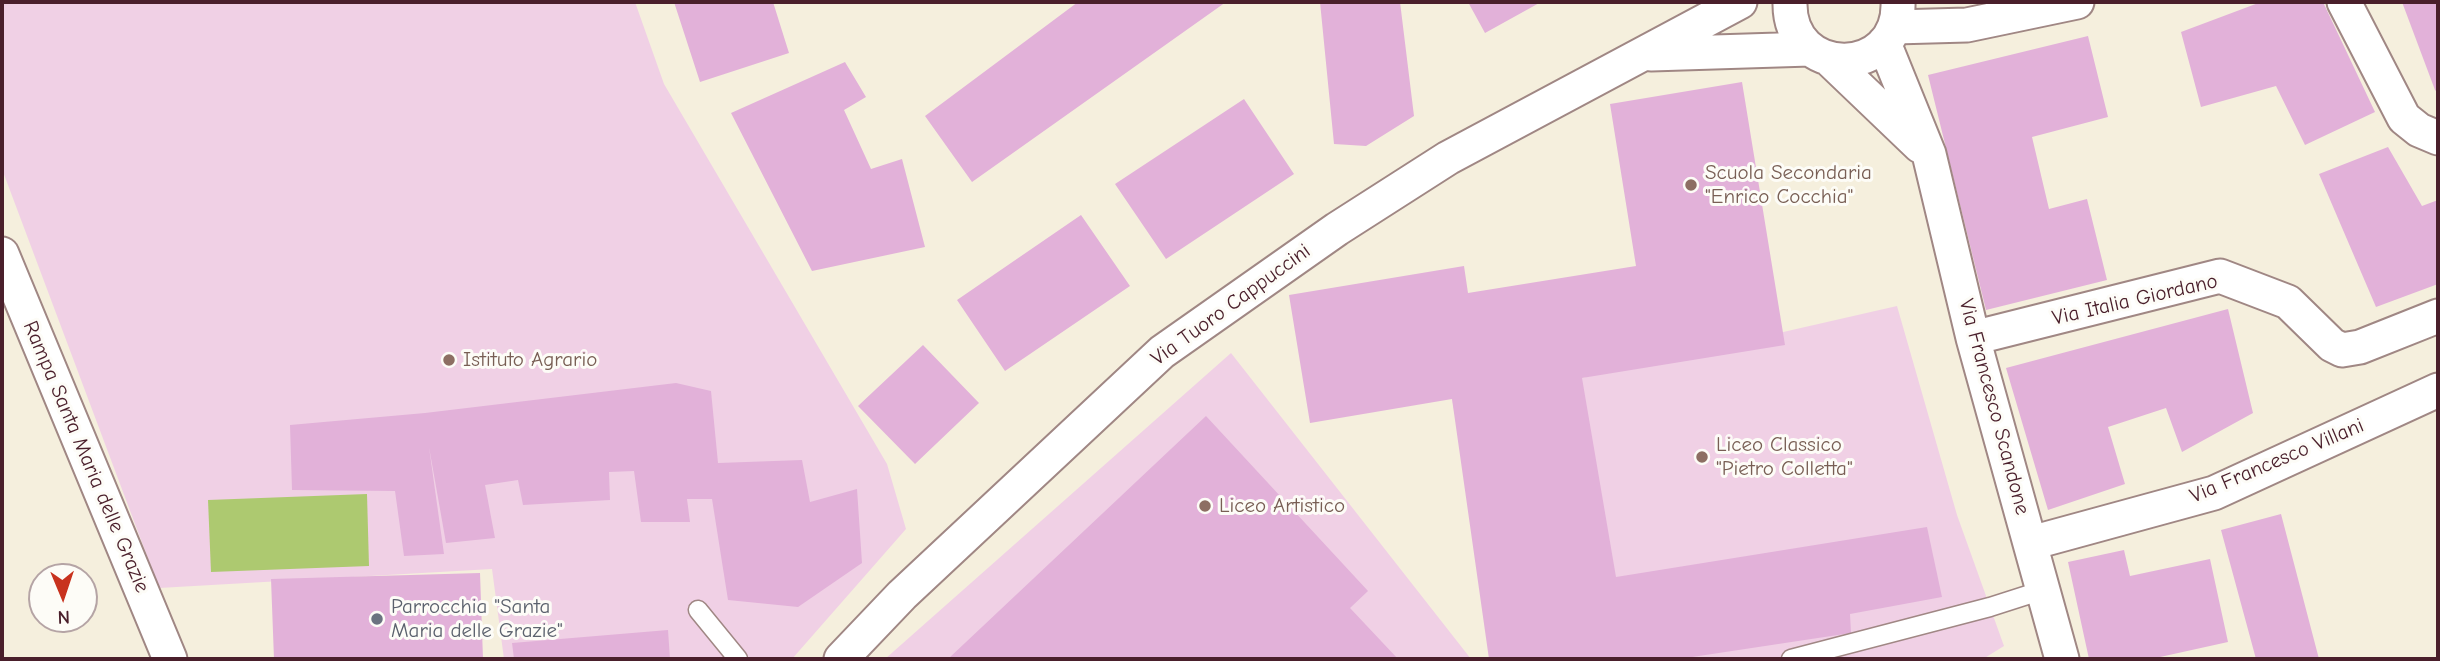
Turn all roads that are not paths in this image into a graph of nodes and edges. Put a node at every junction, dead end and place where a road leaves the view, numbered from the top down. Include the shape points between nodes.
1 (1740, 2) edge
2 (1790, 2) edge
3 (2077, 2) edge
4 (2344, 2) edge
5 (1892, 24) edge
6 (1645, 54) junction
7 (1819, 54) junction
8 (2438, 138) edge
9 (1929, 154) junction
10 (2, 254) edge
11 (2438, 316) edge
12 (1973, 338) junction
13 (2438, 390) edge
14 (2031, 543) junction
15 (2043, 590) junction
16 (698, 610) dead end
17 (170, 659) edge
18 (738, 659) edge
19 (841, 659) edge
20 (1791, 659) edge
21 (2062, 659) edge

1 - 6 street, Via Tuoro Cappuccini
2 - 7 street via 1791,21 1799,37
3 - 5 street via 1967,25
4 - 8 street via 2404,118
5 - 7 street, Via Tuoro Cappuccini via 1873,53 1858,60
5 - 9 street, Via Francesco Scandone
6 - 7 street, Via Tuoro Cappuccini
6 - 19 street, Via Tuoro Cappuccini via 1448,158 1336,229 1162,352 902,595
7 - 9 street
9 - 12 street, Via Francesco Scandone
10 - 17 street, Rampa Santa Maria delle Grazie
11 - 12 street, Via Italia Giordano via 2342,350 2288,302 2220,276
12 - 14 street, Via Francesco Scandone
13 - 14 street, Via Francesco Villani via 2214,493
14 - 15 street, Via Francesco Scandone
15 - 20 lane
15 - 21 street, Via Francesco Scandone
16 - 18 lane

